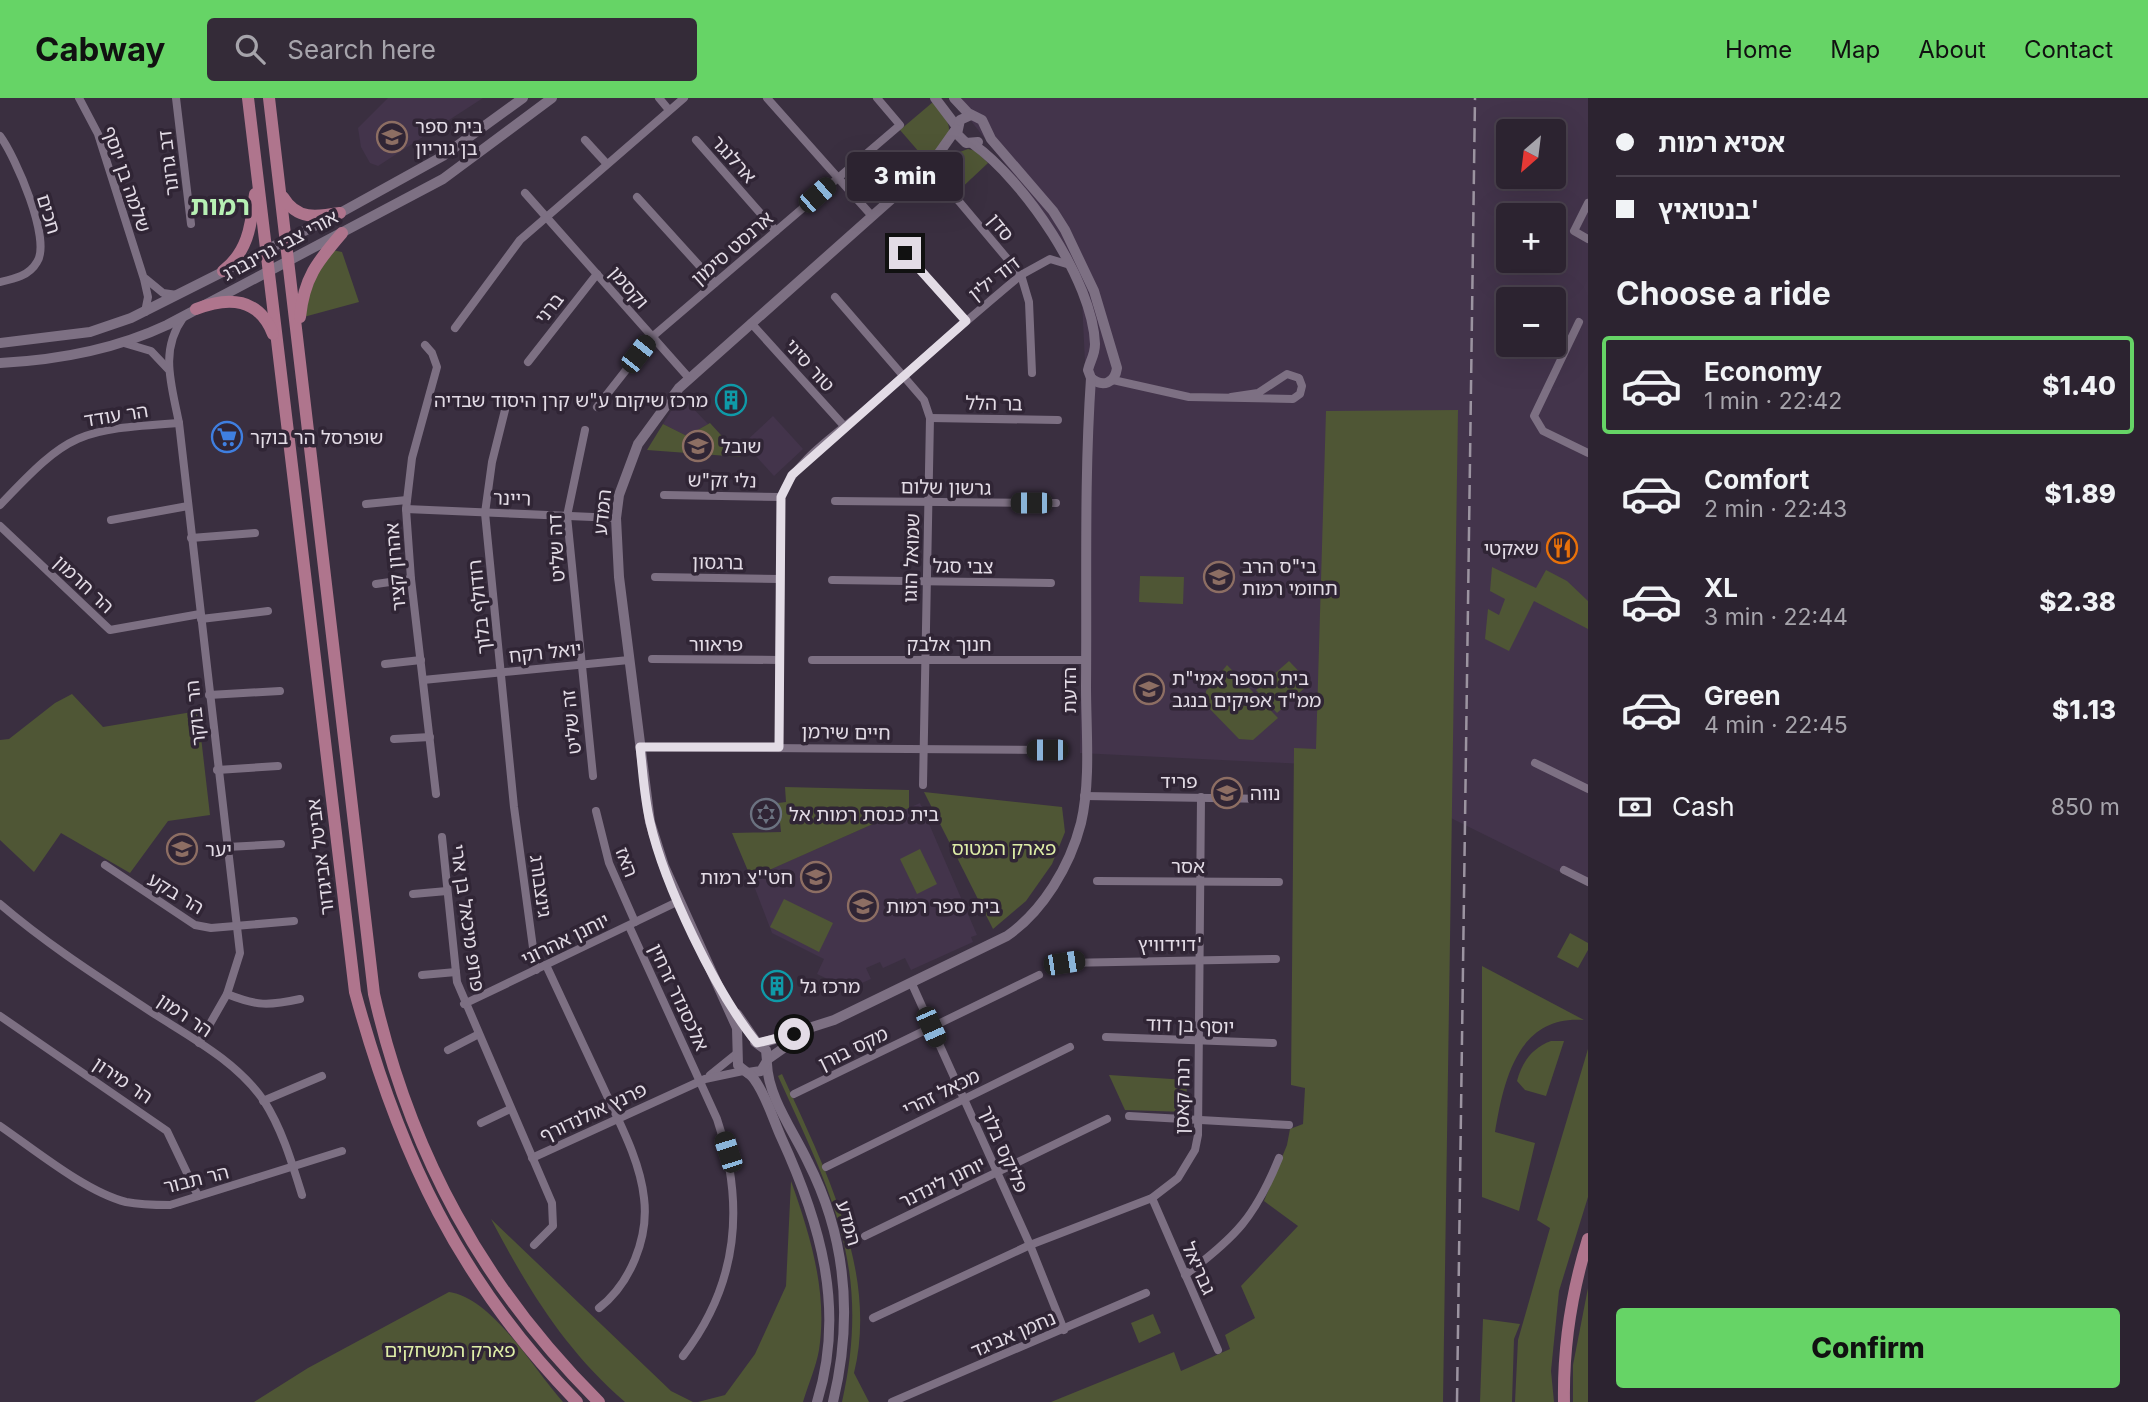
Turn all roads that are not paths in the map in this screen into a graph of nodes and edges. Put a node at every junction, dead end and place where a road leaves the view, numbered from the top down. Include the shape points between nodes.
1 (79, 98) edge
2 (176, 98) edge
3 (248, 98) edge
4 (269, 98) edge
5 (523, 98) edge
6 (552, 98) edge
7 (659, 98) edge
8 (684, 98) edge
9 (766, 98) edge
10 (877, 98) edge
11 (936, 98) edge
12 (954, 98) edge
13 (670, 110) junction
14 (971, 115) junction
15 (956, 128) junction
16 (985, 131) junction
17 (0, 136) edge
18 (696, 140) dead end
19 (585, 141) dead end
20 (972, 144) junction
21 (606, 163) junction
22 (932, 163) junction
23 (257, 172) junction
24 (838, 178) junction
25 (525, 192) dead end
26 (282, 195) junction
27 (637, 197) dead end
28 (957, 200) dead end
29 (1588, 203) edge
30 (340, 213) junction
31 (545, 215) junction
32 (872, 216) junction
33 (191, 224) dead end
34 (776, 231) junction
35 (342, 233) junction
36 (1055, 238) junction
37 (1588, 239) edge
38 (286, 240) junction
39 (266, 249) junction
40 (905, 253) dead end
41 (289, 260) junction
42 (1046, 260) junction
43 (1070, 265) junction
44 (141, 271) junction
45 (223, 271) junction
46 (269, 271) junction
47 (597, 274) junction
48 (1021, 275) junction
49 (0, 282) edge
50 (715, 283) junction
51 (177, 295) junction
52 (835, 297) dead end
53 (145, 312) junction
54 (191, 312) junction
55 (966, 321) junction
56 (1579, 322) dead end
57 (751, 323) junction
58 (455, 328) dead end
59 (652, 337) junction
60 (0, 343) edge
61 (123, 343) junction
62 (425, 345) dead end
63 (278, 347) junction
64 (297, 349) junction
65 (1093, 359) junction
66 (528, 362) dead end
67 (0, 363) edge
68 (1116, 364) junction
69 (169, 372) junction
70 (1032, 373) dead end
71 (904, 375) junction
72 (689, 378) junction
73 (1091, 378) junction
74 (1110, 382) junction
75 (1139, 384) junction
76 (1231, 397) junction
77 (506, 406) dead end
78 (597, 407) dead end
79 (1088, 416) junction
80 (929, 418) junction
81 (1058, 420) dead end
82 (179, 423) junction
83 (845, 427) junction
84 (585, 430) dead end
85 (1588, 453) edge
86 (664, 495) dead end
87 (781, 497) junction
88 (835, 501) dead end
89 (928, 502) junction
90 (1056, 503) dead end
91 (366, 504) dead end
92 (0, 505) edge
93 (407, 505) junction
94 (188, 506) junction
95 (485, 513) junction
96 (567, 516) junction
97 (616, 518) junction
98 (111, 520) dead end
99 (0, 526) edge
100 (255, 533) dead end
101 (191, 538) junction
102 (655, 577) dead end
103 (411, 579) junction
104 (780, 579) junction
105 (832, 580) dead end
106 (925, 581) junction
107 (1051, 583) dead end
108 (376, 584) dead end
109 (268, 611) dead end
110 (200, 616) junction
111 (652, 659) dead end
112 (421, 660) junction
113 (629, 660) junction
114 (780, 660) junction
115 (812, 660) dead end
116 (924, 660) junction
117 (1087, 660) junction
118 (385, 664) dead end
119 (582, 664) junction
120 (501, 672) junction
121 (423, 680) junction
122 (281, 691) dead end
123 (209, 695) junction
124 (430, 737) junction
125 (394, 739) dead end
126 (640, 747) junction
127 (779, 747) junction
128 (925, 749) junction
129 (1047, 750) dead end
130 (1535, 763) dead end
131 (278, 765) dead end
132 (218, 770) junction
133 (593, 776) dead end
134 (923, 785) dead end
135 (1588, 789) edge
136 (436, 793) dead end
137 (1084, 796) junction
138 (1201, 797) junction
139 (1274, 799) dead end
140 (514, 807) joint
141 (596, 811) dead end
142 (442, 836) dead end
143 (281, 844) dead end
144 (227, 847) junction
145 (105, 865) dead end
146 (1564, 870) dead end
147 (1097, 881) dead end
148 (1202, 882) junction
149 (1279, 882) dead end
150 (1588, 882) edge
151 (447, 891) junction
152 (413, 894) dead end
153 (679, 901) junction
154 (0, 904) edge
155 (294, 921) dead end
156 (632, 924) junction
157 (237, 926) junction
158 (1276, 959) dead end
159 (1200, 960) junction
160 (1064, 963) dead end
161 (547, 965) junction
162 (536, 970) junction
163 (456, 972) junction
164 (422, 975) dead end
165 (1039, 975) dead end
166 (715, 979) junction
167 (912, 984) junction
168 (227, 994) junction
169 (300, 999) dead end
170 (464, 1004) junction
171 (0, 1016) edge
172 (931, 1027) junction
173 (816, 1028) junction
174 (478, 1035) junction
175 (1106, 1037) dead end
176 (1198, 1041) junction
177 (199, 1042) junction
178 (758, 1043) junction
179 (1273, 1043) dead end
180 (1070, 1046) dead end
181 (447, 1050) dead end
182 (737, 1052) junction
183 (767, 1061) junction
184 (746, 1072) junction
185 (322, 1076) dead end
186 (703, 1080) junction
187 (794, 1094) dead end
188 (964, 1098) junction
189 (263, 1101) junction
190 (510, 1109) junction
191 (1129, 1116) dead end
192 (617, 1117) junction
193 (1107, 1119) dead end
194 (1198, 1120) junction
195 (481, 1123) dead end
196 (1289, 1125) dead end
197 (0, 1126) edge
198 (342, 1151) dead end
199 (532, 1158) junction
200 (1279, 1158) dead end
201 (827, 1167) dead end
202 (293, 1168) junction
203 (998, 1172) junction
204 (302, 1195) dead end
205 (198, 1196) junction
206 (1152, 1198) junction
207 (865, 1236) dead end
208 (1588, 1239) edge
209 (534, 1245) dead end
210 (1030, 1245) junction
211 (1185, 1275) junction
212 (1146, 1293) dead end
213 (600, 1308) dead end
214 (873, 1318) dead end
215 (1064, 1330) junction
216 (1218, 1350) dead end
217 (683, 1356) dead end
218 (577, 1402) edge
219 (599, 1402) edge
220 (817, 1402) edge
221 (832, 1402) edge
222 (892, 1402) edge
223 (1564, 1402) edge

1 - 44 street, שלמה בן יוסף via 97,134
2 - 33 street, דב גרונר
3 - 23 main road, אביטל אביגדור
4 - 26 main road, אביטל אביגדור
5 - 30 street, אורי צבי גרינברג via 443,156
6 - 35 street, אורי צבי גרינברג via 443,178
7 - 13 street
8 - 13 street
9 - 24 street
10 - 24 street, ארנסט סימון via 900,125
11 - 15 street
12 - 14 street
13 - 21 street
14 - 15 street
14 - 16 street via 982,120
15 - 20 street via 962,141
15 - 22 street, המדע
16 - 20 street via 983,138
16 - 68 street via 1065,230 1094,291
17 - 49 street, חכים via 13,153 42,246 30,271
18 - 34 street, ארלנגר
19 - 21 street
20 - 22 street, המדע
20 - 36 street via 1017,188
21 - 31 street
22 - 32 street, המדע
23 - 39 main road, אביטל אביגדור
23 - 45 main road via 245,245
24 - 32 street
24 - 34 street, ארנסט סימון
25 - 31 street, וקסמן
26 - 30 main road via 304,216
26 - 38 main road, אביטל אביגדור
27 - 50 street
28 - 48 street, סדן
29 - 37 street via 1574,231
30 - 38 street, אורי צבי גרינברג
31 - 47 street, וקסמן
31 - 58 street via 520,240
32 - 57 street, המדע
34 - 50 street, ארנסט סימון
35 - 41 street, אורי צבי גרינברג
35 - 64 main road via 318,260 303,288
36 - 42 street, דוד ילין
36 - 43 street
38 - 39 street, אורי צבי גרינברג
38 - 41 main road, אביטל אביגדור
39 - 45 street, אורי צבי גרינברג
39 - 46 main road, אביטל אביגדור
40 - 55 street
41 - 46 street, אורי צבי גרינברג
41 - 64 main road, אביטל אביגדור
42 - 43 street, דוד ילין
42 - 48 street, דוד ילין
43 - 65 street via 1092,325
44 - 51 street via 158,290
44 - 53 street, שלמה בן יוסף via 148,297
45 - 51 street, אורי צבי גרינברג
46 - 54 street, אורי צבי גרינברג
46 - 63 main road, אביטל אביגדור
47 - 59 street, וקסמן
47 - 66 street, ברני
48 - 55 street, דוד ילין
48 - 70 street via 1029,302
50 - 59 street, ארנסט סימון
51 - 53 street, אורי צבי גרינברג
52 - 71 street, שמואל הוגו
53 - 60 street, אורי צבי גרינברג via 90,332
54 - 61 street, אורי צבי גרינברג
54 - 63 main road via 218,301 243,302 268,322
54 - 69 street, הר בוקר via 171,342
55 - 71 street, דוד ילין
56 - 85 street via 1534,416 1543,430
57 - 72 street, המדע
57 - 83 street, טור סיני
59 - 72 street, וקסמן
59 - 78 street, ארנסט סימון
61 - 67 street, אורי צבי גרינברג via 64,358
61 - 69 street via 151,351
62 - 93 street, אהרון קציר via 437,368 412,458
63 - 218 main road, אביטל אביגדור via 355,992 398,1129 448,1235 502,1317
64 - 219 main road, אביטל אביגדור via 382,1030 414,1124 463,1229 519,1314
65 - 68 street via 1106,355
65 - 73 street via 1088,370
68 - 74 street
68 - 75 street
69 - 82 street, הר בוקר
71 - 80 street, שמואל הוגו via 924,400
71 - 83 street, דוד ילין
72 - 97 street, המדע via 657,414 635,449 623,479
73 - 74 street
73 - 79 street, הדעת
74 - 75 street
74 - 79 street, הדעת
75 - 76 street via 1179,396
76 - 76 street via 1293,399 1302,386 1299,378 1287,374 1258,393
77 - 95 street, רודולף בלוך
79 - 117 street, הדעת
80 - 81 street, בר הלל
80 - 89 street, שמואל הוגו
82 - 92 street, הר עודד via 113,427 76,437 40,462
82 - 94 street, הר בוקר
83 - 87 street, דוד ילין via 792,475
84 - 96 street, דה שליט
86 - 87 street, נלי זק"ש
87 - 104 street
88 - 89 street, גרשון שלום
89 - 90 street, גרשון שלום
89 - 106 street, שמואל הוגו
91 - 93 street, ריינר
93 - 95 street, ריינר
93 - 103 street, אהרון קציר
94 - 98 street
94 - 101 street, הר בוקר
95 - 96 street, ריינר
95 - 120 street, רודולף בלוך
96 - 97 street, ריינר
96 - 119 street, דה שליט
97 - 113 street, המדע
99 - 110 street, הר חרמון via 110,630
100 - 101 street
101 - 110 street, הר בוקר
102 - 104 street, ברגסון
103 - 108 street
103 - 112 street, אהרון קציר
104 - 114 street
105 - 106 street, צבי סגל
106 - 107 street, צבי סגל
106 - 116 street, שמואל הוגו
109 - 110 street
110 - 123 street, הר בוקר
111 - 114 street, פראוור
112 - 118 street
112 - 121 street, אהרון קציר
113 - 119 street, יואל רקח
113 - 126 street, המדע
114 - 127 street
115 - 116 street, חנוך אלבק
116 - 117 street, חנוך אלבק
116 - 128 street, שמואל הוגו
117 - 137 street, הדעת
119 - 120 street, יואל רקח
119 - 133 street, זה שליט
120 - 121 street, יואל רקח
120 - 140 street, רודולף בלוך
121 - 124 street, אהרון קציר
122 - 123 street
123 - 132 street, הר בוקר
124 - 125 street
124 - 136 street, אהרון קציר
126 - 127 street, חיים שירמן
126 - 153 street, המדע via 650,822
127 - 128 street, חיים שירמן
128 - 129 street, חיים שירמן
128 - 134 street, שמואל הוגו
130 - 135 street
131 - 132 street
132 - 144 street, הר בוקר
137 - 138 street, פריד
137 - 167 street, הדעת via 1081,823 1069,855 1030,918 1007,936
138 - 139 street, פריד
138 - 148 street, רנה קאסן
140 - 162 street, גינצבורג
141 - 156 street, האז
142 - 151 street, פרופ מיכאל בן ארי
143 - 144 street
144 - 157 street, הר בוקר
145 - 157 street, הר בקע via 195,926
146 - 150 street
147 - 148 street, אסר
148 - 149 street, אסר
148 - 159 street, רנה קאסן
151 - 152 street
151 - 163 street, פרופ מיכאל בן ארי
153 - 156 street, יוחנן אהרוני
153 - 166 street, המדע
154 - 177 street, הר רמון via 61,953
155 - 157 street, הר בקע
156 - 161 street, יוחנן אהרוני
156 - 186 street, אלכסנדר זרחין
157 - 168 street, הר בוקר via 240,953
158 - 159 street, דוידוויץ'
159 - 160 street, דוידוויץ'
159 - 176 street, רנה קאסן
161 - 162 street, יוחנן אהרוני
161 - 192 street
162 - 170 street, יוחנן אהרוני
163 - 164 street
163 - 170 street, פרופ מיכאל בן ארי
165 - 172 street, מקס בורן
166 - 178 street, המדע
166 - 182 street, המדע via 737,1028
167 - 172 street, פליקס בלוך
167 - 173 street, הדעת
168 - 169 street via 269,1006
168 - 177 street, הר בוקר
170 - 174 street, פרנץ אולנדורף
171 - 205 street, הר מירון via 167,1131
172 - 187 street, מקס בורן
172 - 188 street, פליקס בלוך
173 - 178 street, הדעת
173 - 183 street, הדעת
174 - 181 street
174 - 190 street, פרנץ אולנדורף
175 - 176 street, יוסף בן דוד
176 - 179 street, יוסף בן דוד
176 - 194 street, רנה קאסן
177 - 189 street, הר רמון via 242,1076
178 - 182 street via 744,1044
178 - 183 street via 766,1050
180 - 188 street, מכאל זהרי
182 - 184 street via 736,1062
182 - 186 street, פרנץ אולנדורף
183 - 184 street via 761,1071
183 - 221 street, המדע via 771,1087 817,1178 841,1256 846,1322
184 - 186 street, פרנץ אולנדורף
184 - 220 street, המדע via 757,1083 801,1181 825,1258 829,1341
185 - 189 street
186 - 192 street, פרנץ אולנדורף
186 - 217 street, אלכסנדר זרחין via 728,1152 735,1234 716,1297
188 - 201 street, מכאל זהרי
188 - 203 street, פליקס בלוך
189 - 202 street, הר רמון
190 - 195 street
190 - 199 street, פרנץ אולנדורף
191 - 194 street
192 - 199 street, פרנץ אולנדורף
192 - 213 street via 640,1179 644,1228 622,1286
193 - 203 street, יוחנן לינדנר
194 - 196 street
194 - 206 street, רנה קאסן via 1189,1164
197 - 205 street, הר תבור via 87,1183 124,1201 170,1205
198 - 202 street, הר תבור
199 - 209 street via 554,1214 553,1226
200 - 211 street via 1261,1201 1240,1230
202 - 204 street, הר רמון
202 - 205 street, הר תבור
203 - 207 street, יוחנן לינדנר
203 - 210 street, פליקס בלוך
206 - 210 street, רנה קאסן
206 - 211 street, גבריאל
208 - 223 main road via 1570,1321
210 - 214 street, רנה קאסן
210 - 215 street, פליקס בלוך
211 - 216 street, גבריאל
212 - 215 street, נחמן אביגד
215 - 222 street, נחמן אביגד

